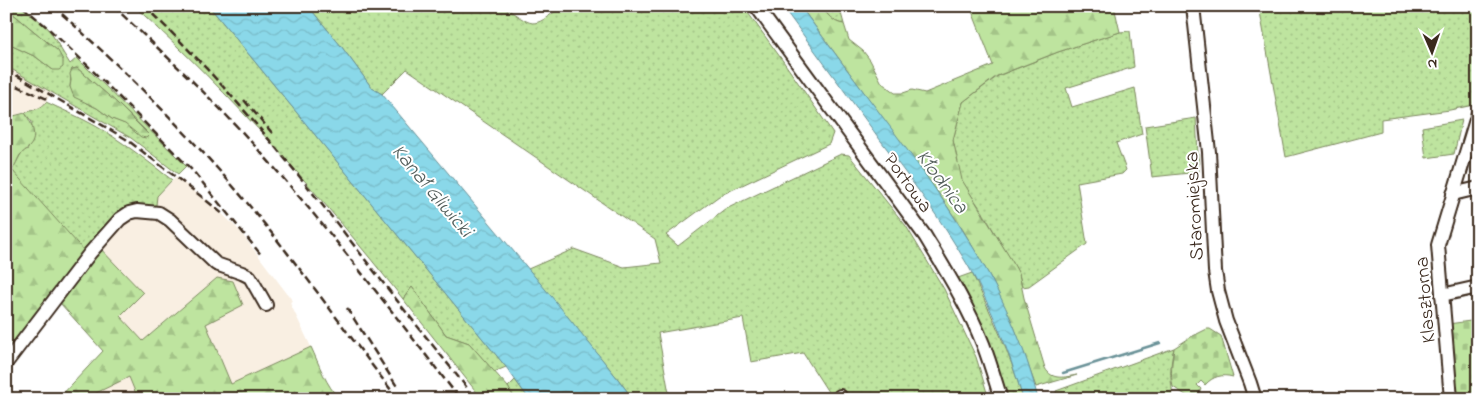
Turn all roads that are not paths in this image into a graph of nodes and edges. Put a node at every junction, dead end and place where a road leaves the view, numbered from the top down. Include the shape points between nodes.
1 (756, 6) edge
2 (1193, 6) edge
3 (1478, 113) edge
4 (1478, 188) edge
5 (1454, 194) junction
6 (1478, 287) edge
7 (1442, 294) junction
8 (266, 305) dead end
9 (6, 363) edge
10 (1000, 399) edge
11 (1255, 399) edge
12 (1451, 399) edge

1 - 10 street, Portowa via 925,236 976,328
2 - 11 street, Staromiejska via 1209,152 1216,278 1226,321
3 - 5 street, Klasztorna
4 - 5 street
5 - 7 street, Klasztorna via 1438,245
6 - 7 street
7 - 12 street, Klasztorna
8 - 9 street via 250,278 216,264 170,220 159,213 129,213 90,253

